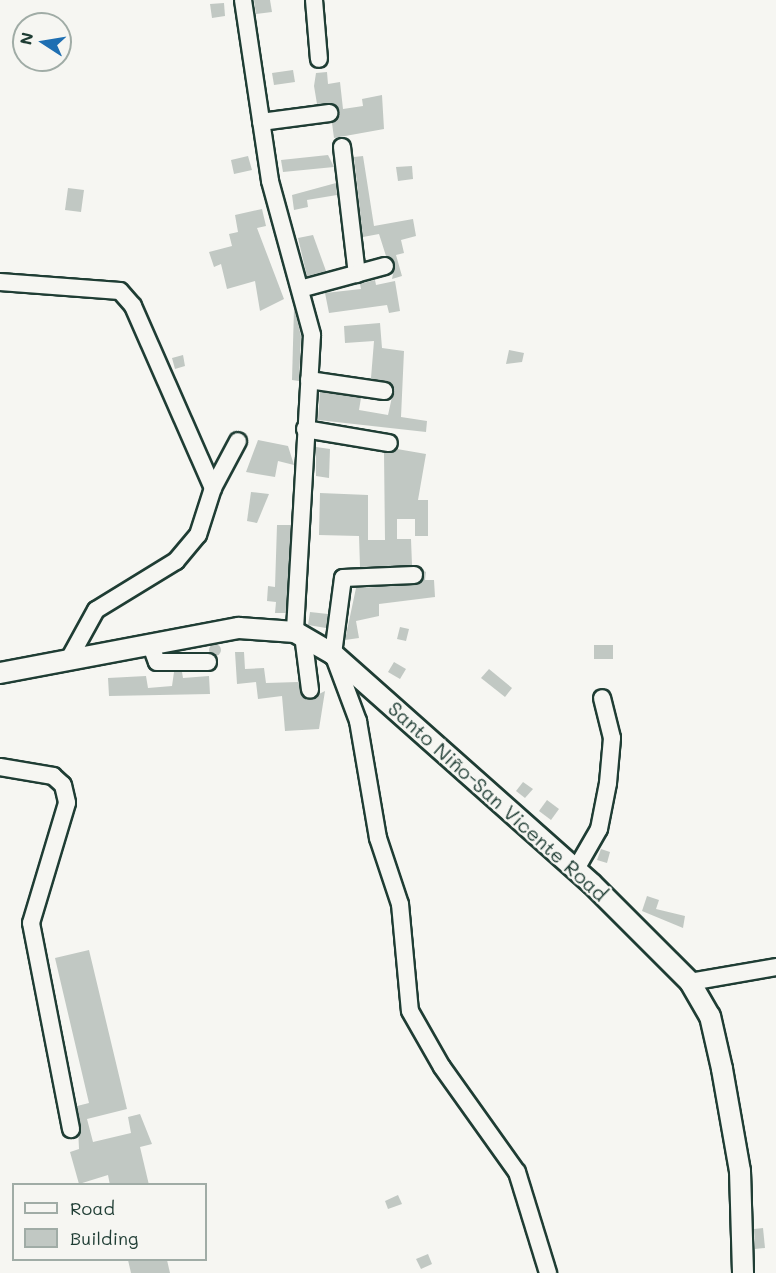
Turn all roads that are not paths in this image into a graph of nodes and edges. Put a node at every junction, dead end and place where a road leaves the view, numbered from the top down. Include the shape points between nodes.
1 (243, 0) edge
2 (314, 0) edge
3 (319, 59) dead end
4 (329, 112) dead end
5 (261, 122) junction
6 (342, 147) dead end
7 (385, 266) dead end
8 (357, 274) junction
9 (0, 282) edge
10 (300, 289) junction
11 (309, 380) junction
12 (384, 391) dead end
13 (305, 429) junction
14 (238, 441) dead end
15 (389, 443) dead end
16 (213, 488) junction
17 (414, 575) dead end
18 (299, 634) junction
19 (150, 643) junction
20 (333, 654) junction
21 (69, 659) junction
22 (208, 662) dead end
23 (0, 673) edge
24 (310, 690) dead end
25 (602, 698) dead end
26 (0, 767) edge
27 (576, 869) junction
28 (776, 967) edge
29 (690, 982) junction
30 (71, 1129) dead end
31 (548, 1273) edge
32 (743, 1273) edge

1 - 5 street
2 - 3 street
4 - 5 street
5 - 10 street via 285,248
6 - 8 street
7 - 8 street
8 - 10 street
9 - 16 street via 120,291 133,306
10 - 11 street via 312,335
11 - 12 street
11 - 13 street
13 - 15 street
13 - 18 street
14 - 16 street
16 - 21 street via 206,519 188,549 96,610
17 - 20 street via 344,578
18 - 19 main road, Santo Niño-San Vicente Road via 239,628
18 - 20 main road, Santo Niño-San Vicente Road
18 - 24 street
19 - 21 main road, Santo Niño-San Vicente Road
19 - 22 street via 157,662
20 - 27 main road, Santo Niño-San Vicente Road
20 - 31 street via 358,722 378,838 400,904 410,1011 442,1067 517,1172
21 - 23 main road, Santo Niño-San Vicente Road
25 - 27 street via 612,738 608,783 599,830
26 - 30 street via 53,776 65,794 31,923
27 - 29 main road, Santo Niño-San Vicente Road via 659,945
28 - 29 street
29 - 32 main road, Santo Niño-San Vicente Road via 710,1016 724,1081 740,1171

